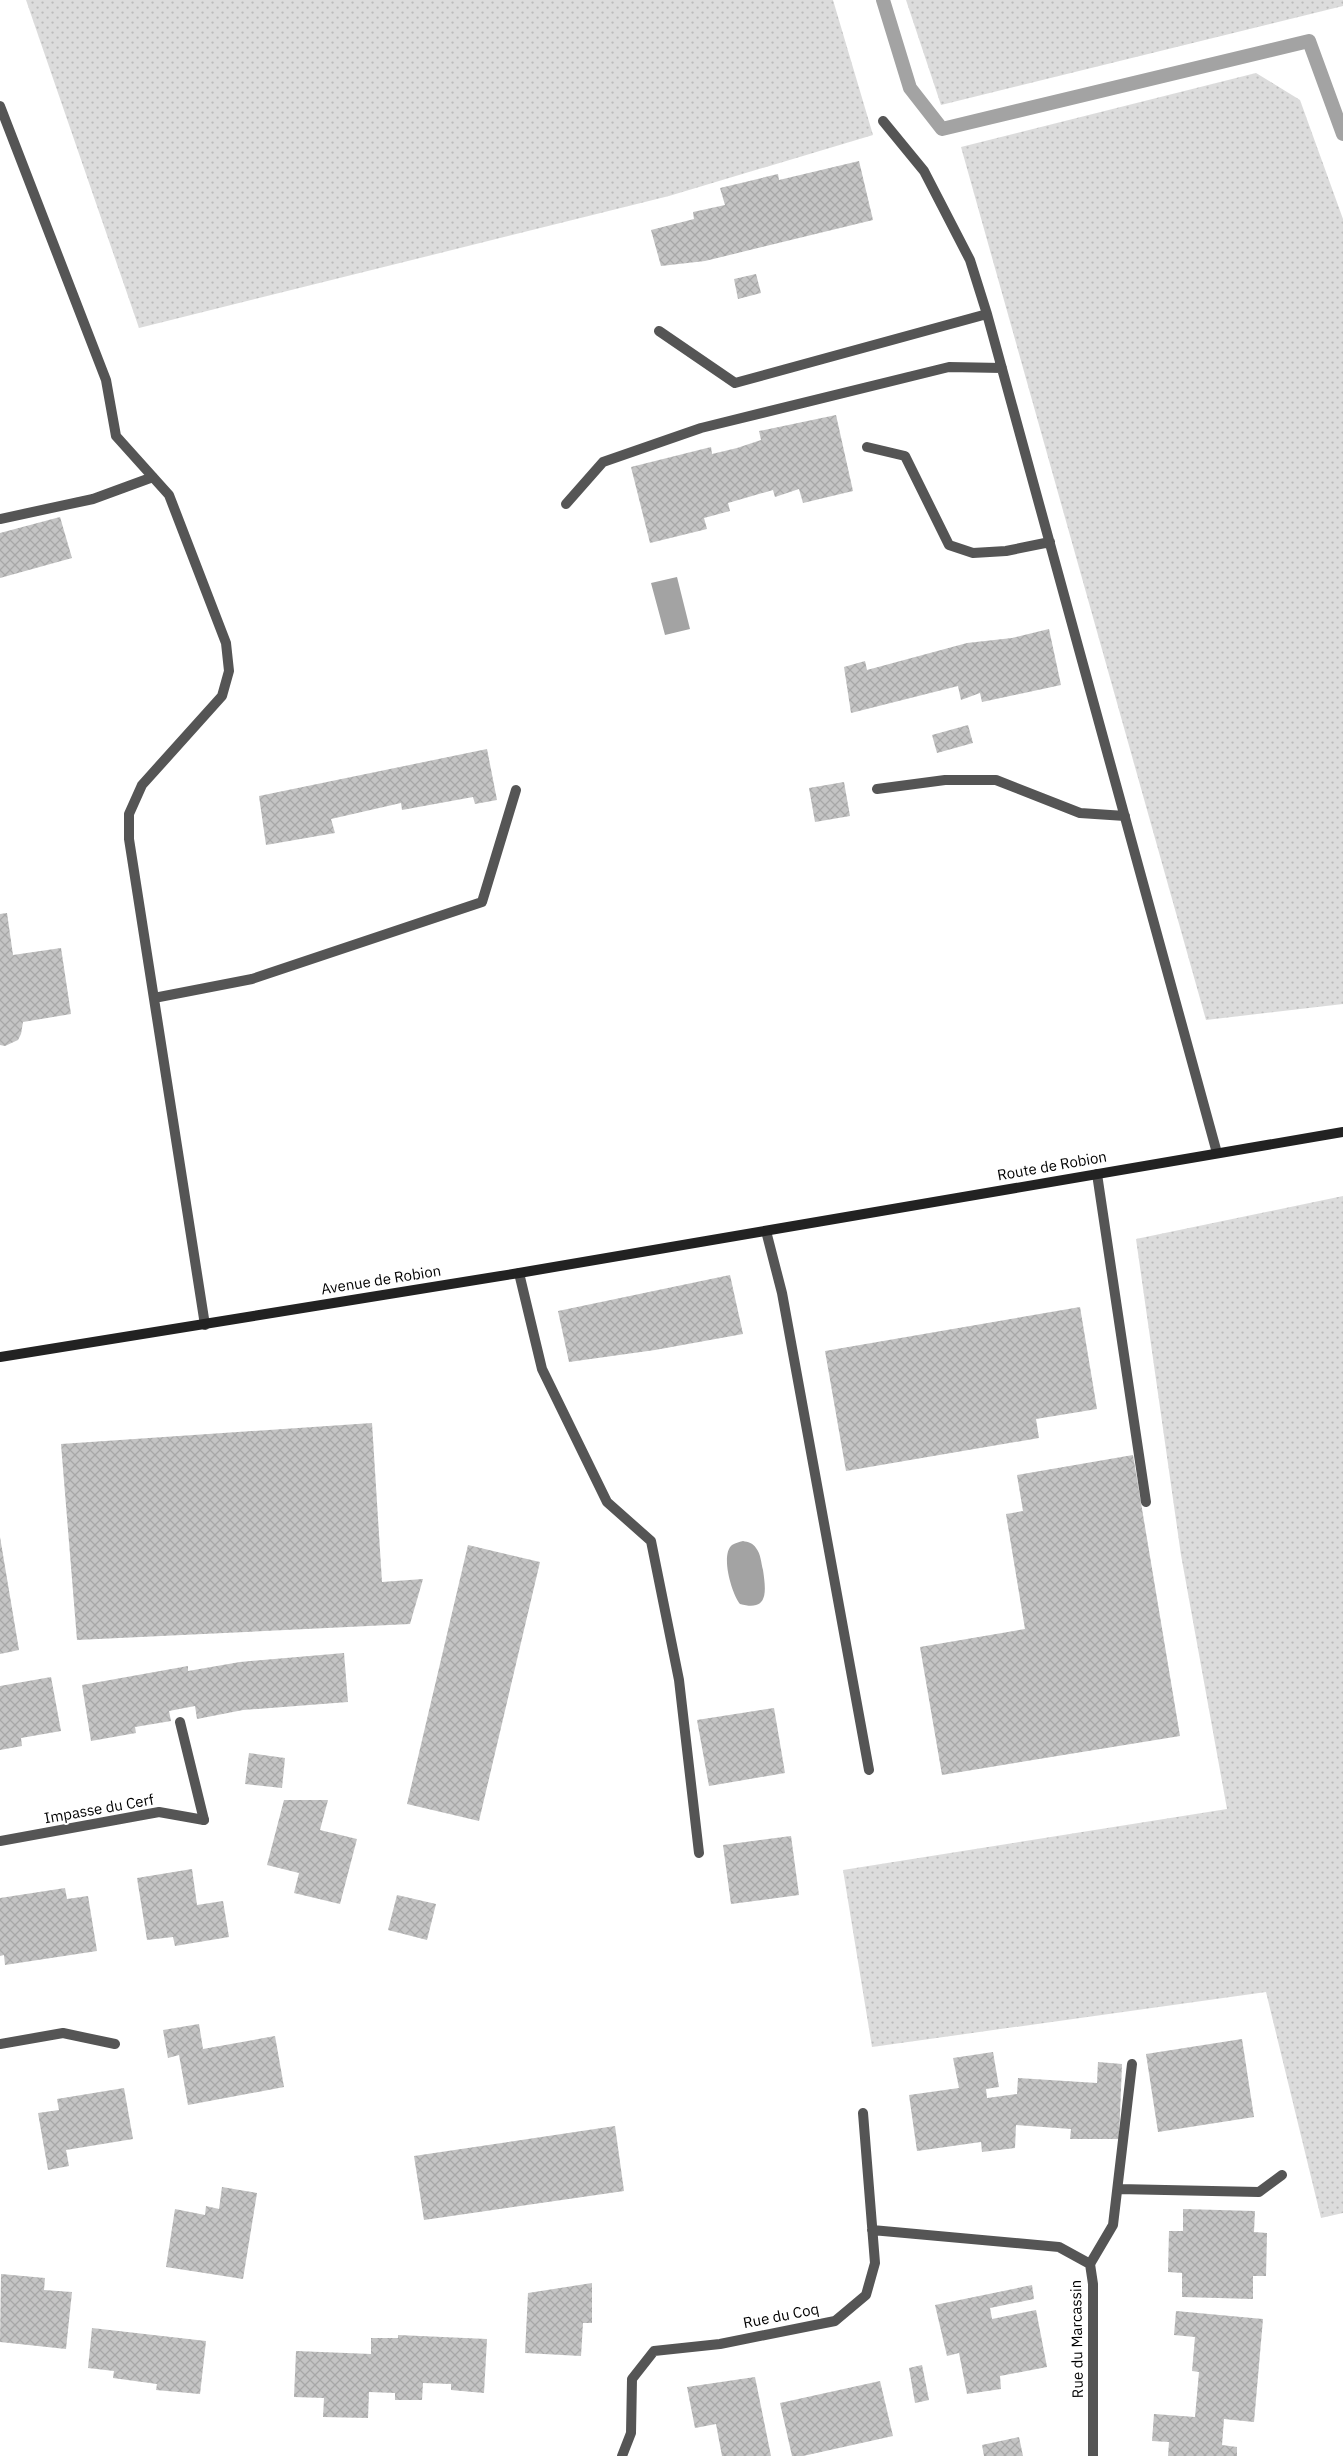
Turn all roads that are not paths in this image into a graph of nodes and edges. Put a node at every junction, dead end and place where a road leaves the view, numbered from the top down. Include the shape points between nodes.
1 (0, 106) edge
2 (884, 121) dead end
3 (987, 314) junction
4 (659, 331) dead end
5 (1002, 368) junction
6 (868, 447) dead end
7 (153, 478) junction
8 (566, 504) dead end
9 (0, 519) edge
10 (1050, 542) junction
11 (877, 789) dead end
12 (516, 790) dead end
13 (1125, 816) junction
14 (154, 998) junction
15 (1343, 1132) edge
16 (1217, 1152) junction
17 (1097, 1174) junction
18 (766, 1231) junction
19 (519, 1273) junction
20 (205, 1325) junction
21 (0, 1357) edge
22 (1146, 1502) dead end
23 (180, 1722) dead end
24 (869, 1770) dead end
25 (0, 1841) edge
26 (699, 1854) dead end
27 (0, 2044) edge
28 (115, 2044) dead end
29 (1132, 2064) dead end
30 (863, 2113) dead end
31 (1282, 2175) dead end
32 (1118, 2189) junction
33 (872, 2230) junction
34 (1090, 2264) junction
35 (622, 2456) edge
36 (1093, 2456) edge

1 - 7 street via 106,380 116,436
2 - 3 street via 924,171 970,260
3 - 4 street via 735,383
3 - 5 street
5 - 8 street via 949,367 700,428 603,462
5 - 10 street
6 - 10 street via 905,456 949,544 973,553 1006,551
7 - 9 street via 94,499
7 - 14 street via 169,495 219,619 226,642 229,671 222,696 142,785 129,814 129,839
10 - 13 street
11 - 13 street via 945,780 996,780 1080,813
12 - 14 street via 482,902 252,979
13 - 16 street
14 - 20 street
15 - 16 main road, Route de Robion
16 - 17 main road, Route de Robion
17 - 18 main road, Route de Robion
17 - 22 street
18 - 19 main road, Avenue de Robion
18 - 24 street via 782,1293
19 - 20 main road, Avenue de Robion
19 - 26 street via 542,1368 607,1502 651,1541 679,1680
20 - 21 main road, Avenue de Robion
23 - 25 street, Impasse du Cerf via 204,1820 159,1812
27 - 28 street via 63,2033
29 - 32 street
30 - 33 street, Rue du Coq
31 - 32 street via 1259,2192
32 - 34 street via 1113,2225
33 - 34 street, Rue du Marcassin via 1059,2247
33 - 35 street, Rue du Coq via 875,2263 866,2295 836,2321 720,2344 654,2351 632,2379 631,2433
34 - 36 street, Rue du Marcassin via 1093,2284

